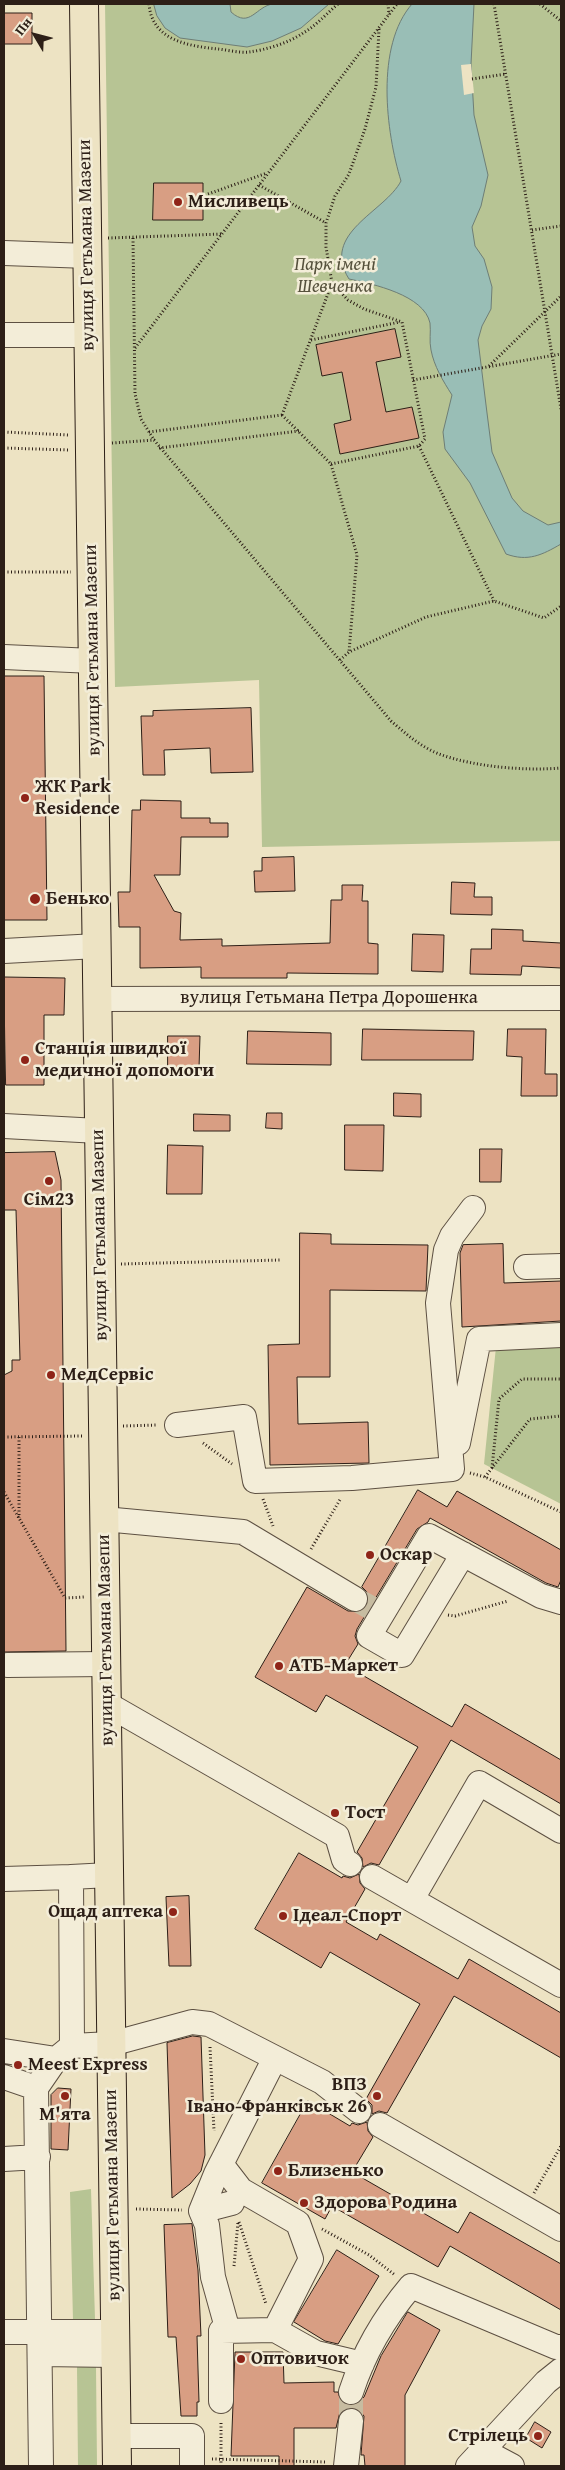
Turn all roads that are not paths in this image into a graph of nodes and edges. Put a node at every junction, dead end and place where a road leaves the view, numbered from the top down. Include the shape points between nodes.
1 (84, 4) edge
2 (4, 253) edge
3 (88, 256) junction
4 (89, 334) junction
5 (4, 335) edge
6 (4, 657) edge
7 (93, 661) junction
8 (97, 946) junction
9 (4, 952) edge
10 (561, 998) edge
11 (97, 999) junction
12 (4, 1126) edge
13 (99, 1131) junction
14 (473, 1208) dead end
15 (561, 1266) edge
16 (526, 1267) dead end
17 (561, 1335) edge
18 (177, 1425) dead end
19 (452, 1469) junction
20 (104, 1519) junction
21 (464, 1554) junction
22 (355, 1599) tunnel mouth
23 (561, 1602) edge
24 (7, 1665) dead end
25 (102, 1685) junction
26 (561, 1831) edge
27 (350, 1864) dead end
28 (109, 1875) junction
29 (71, 1877) junction
30 (372, 1877) dead end
31 (4, 1879) edge
32 (412, 1899) junction
33 (561, 1985) edge
34 (111, 2044) junction
35 (4, 2051) edge
36 (64, 2053) junction
37 (275, 2058) junction
38 (4, 2077) edge
39 (36, 2088) junction
40 (359, 2111) dead end
41 (380, 2125) dead end
42 (38, 2157) junction
43 (4, 2159) edge
44 (221, 2164) junction
45 (232, 2203) road end
46 (201, 2211) junction
47 (561, 2229) edge
48 (275, 2330) junction
49 (228, 2331) junction
50 (4, 2332) edge
51 (40, 2343) junction
52 (115, 2343) junction
53 (561, 2347) edge
54 (362, 2364) junction
55 (561, 2370) edge
56 (351, 2392) tunnel mouth
57 (221, 2410) road end
58 (351, 2421) tunnel mouth
59 (116, 2436) junction
60 (475, 2458) edge
61 (192, 2462) edge
62 (41, 2466) edge
63 (116, 2466) edge
64 (346, 2466) edge
65 (512, 2466) edge

1 - 3 main road, вулиця Гетьмана Мазепи
2 - 3 street
3 - 4 main road, вулиця Гетьмана Мазепи
4 - 5 street
4 - 7 main road, вулиця Гетьмана Мазепи
6 - 7 street
7 - 8 main road, вулиця Гетьмана Мазепи
8 - 9 street
8 - 11 main road, вулиця Гетьмана Мазепи
10 - 11 street, вулиця Гетьмана Петра Дорошенка
11 - 13 main road, вулиця Гетьмана Мазепи
12 - 13 street
13 - 20 main road, вулиця Гетьмана Мазепи
14 - 19 street via 452,1236 446,1250 438,1303
15 - 16 street
17 - 19 street via 479,1339
18 - 19 street via 244,1417 255,1481 352,1478
20 - 22 street via 243,1532
20 - 25 main road, вулиця Гетьмана Мазепи
21 - 21 street via 402,1655 369,1636 380,1612 429,1536
21 - 23 street via 535,1593
24 - 25 street
25 - 27 street via 337,1836 344,1860
25 - 28 main road, вулиця Гетьмана Мазепи
26 - 32 street via 479,1783
28 - 29 street
28 - 34 main road, вулиця Гетьмана Мазепи
29 - 31 street
29 - 36 street
30 - 32 street
32 - 33 street
34 - 36 street
34 - 37 street via 192,2022 209,2024
34 - 52 main road, вулиця Гетьмана Мазепи
35 - 36 street
36 - 39 street
37 - 40 street via 322,2082
37 - 44 street
38 - 39 street
39 - 42 street
41 - 47 street
42 - 43 street
42 - 51 street
44 - 46 street
44 - 48 street via 242,2190 298,2223 311,2258
45 - 46 street
46 - 49 street via 207,2225 213,2277
48 - 49 street
48 - 54 street via 316,2353
49 - 57 street via 221,2331
50 - 51 street
51 - 52 street
51 - 62 street
52 - 59 main road, вулиця Гетьмана Мазепи
53 - 54 street via 411,2286 390,2311
54 - 56 street
55 - 60 street
58 - 64 street
59 - 61 street via 192,2436
59 - 63 main road, вулиця Гетьмана Мазепи
60 - 65 street

